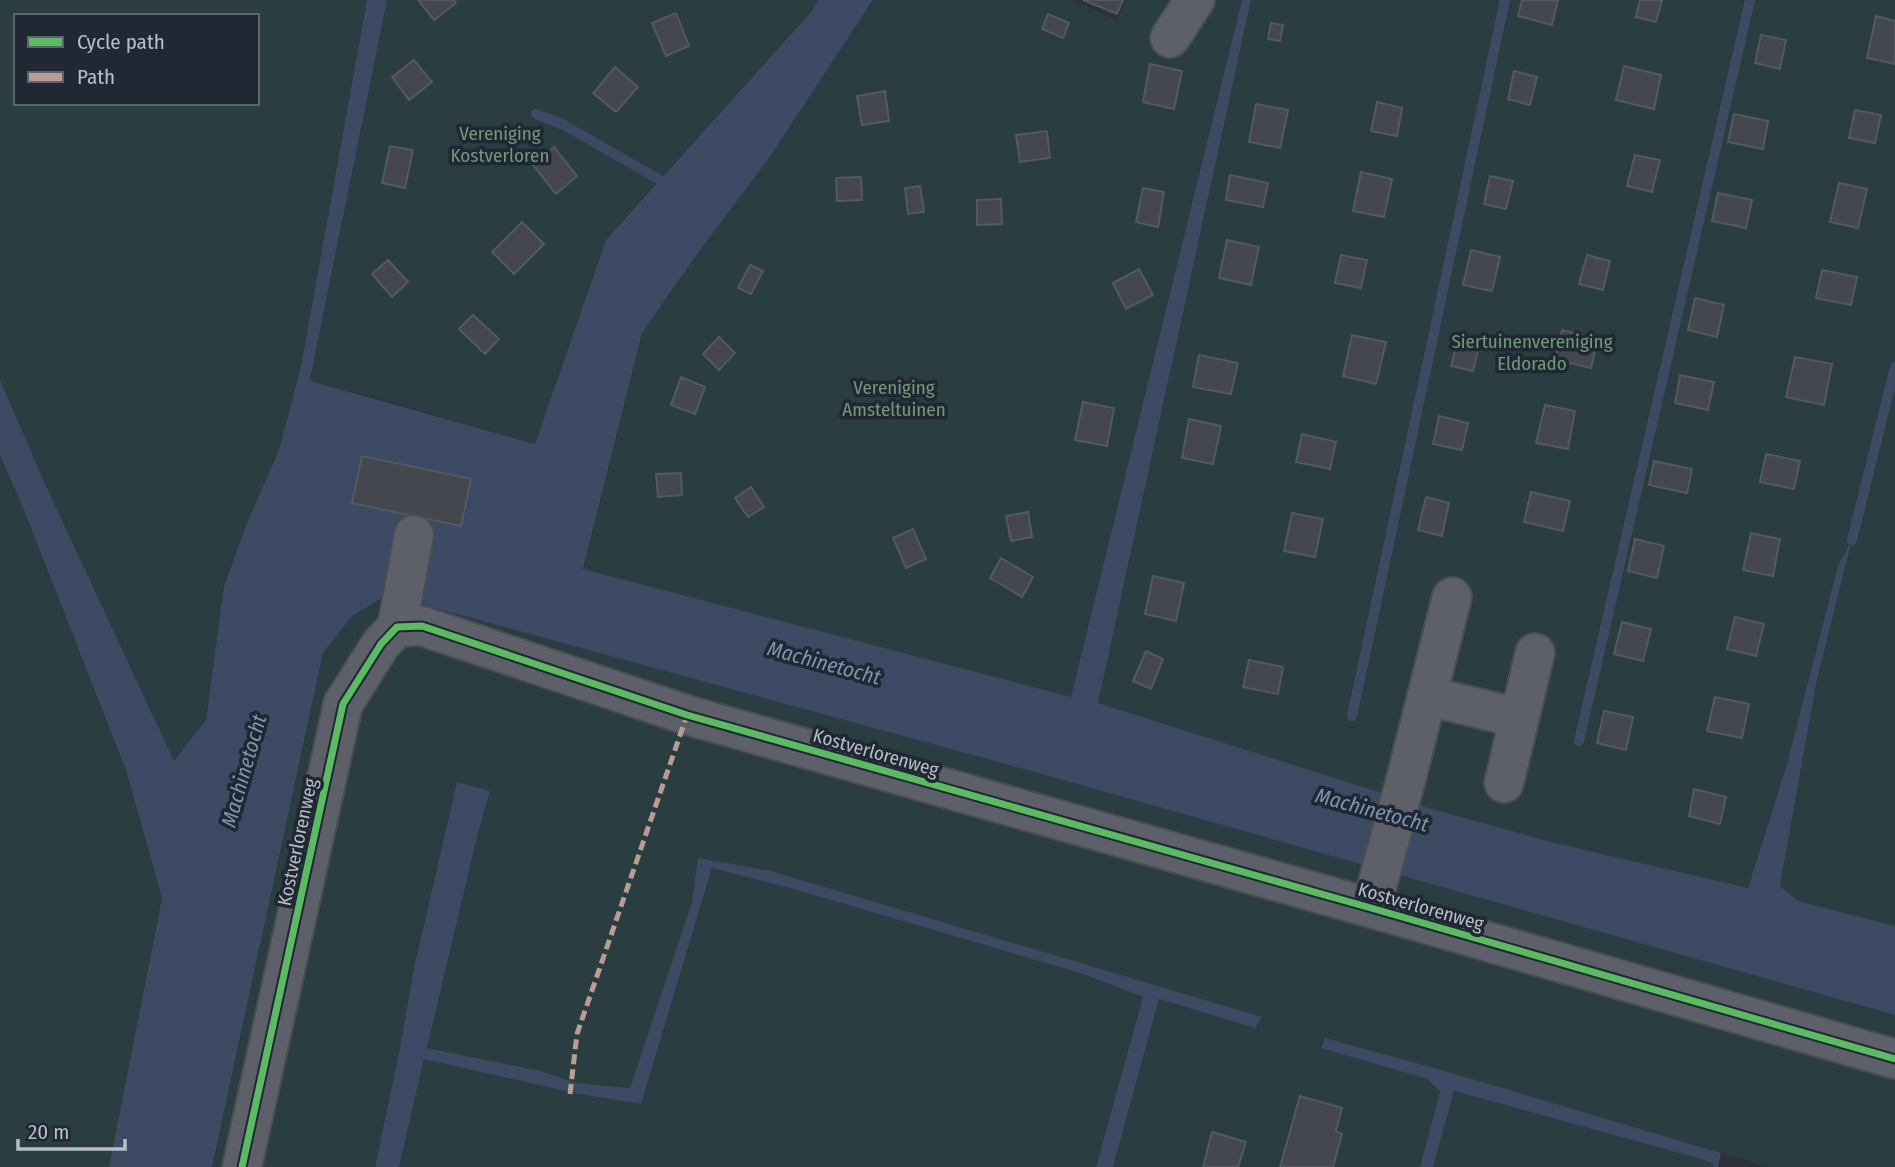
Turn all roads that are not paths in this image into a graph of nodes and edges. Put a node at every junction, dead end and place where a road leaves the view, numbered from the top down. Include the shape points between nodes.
1 (1195, 0) edge
2 (1170, 38) dead end
3 (414, 536) dead end
4 (1452, 597) dead end
5 (398, 618) junction
6 (1535, 653) dead end
7 (1427, 696) junction
8 (1519, 718) junction
9 (1504, 783) dead end
10 (1376, 891) junction
11 (1895, 1059) edge
12 (242, 1167) edge

1 - 2 street
3 - 5 street
4 - 7 street
5 - 10 street, Kostverlorenweg via 687,715
5 - 12 street, Kostverlorenweg via 343,704
6 - 8 street
7 - 8 street
7 - 10 street
8 - 9 street
10 - 11 street, Kostverlorenweg

